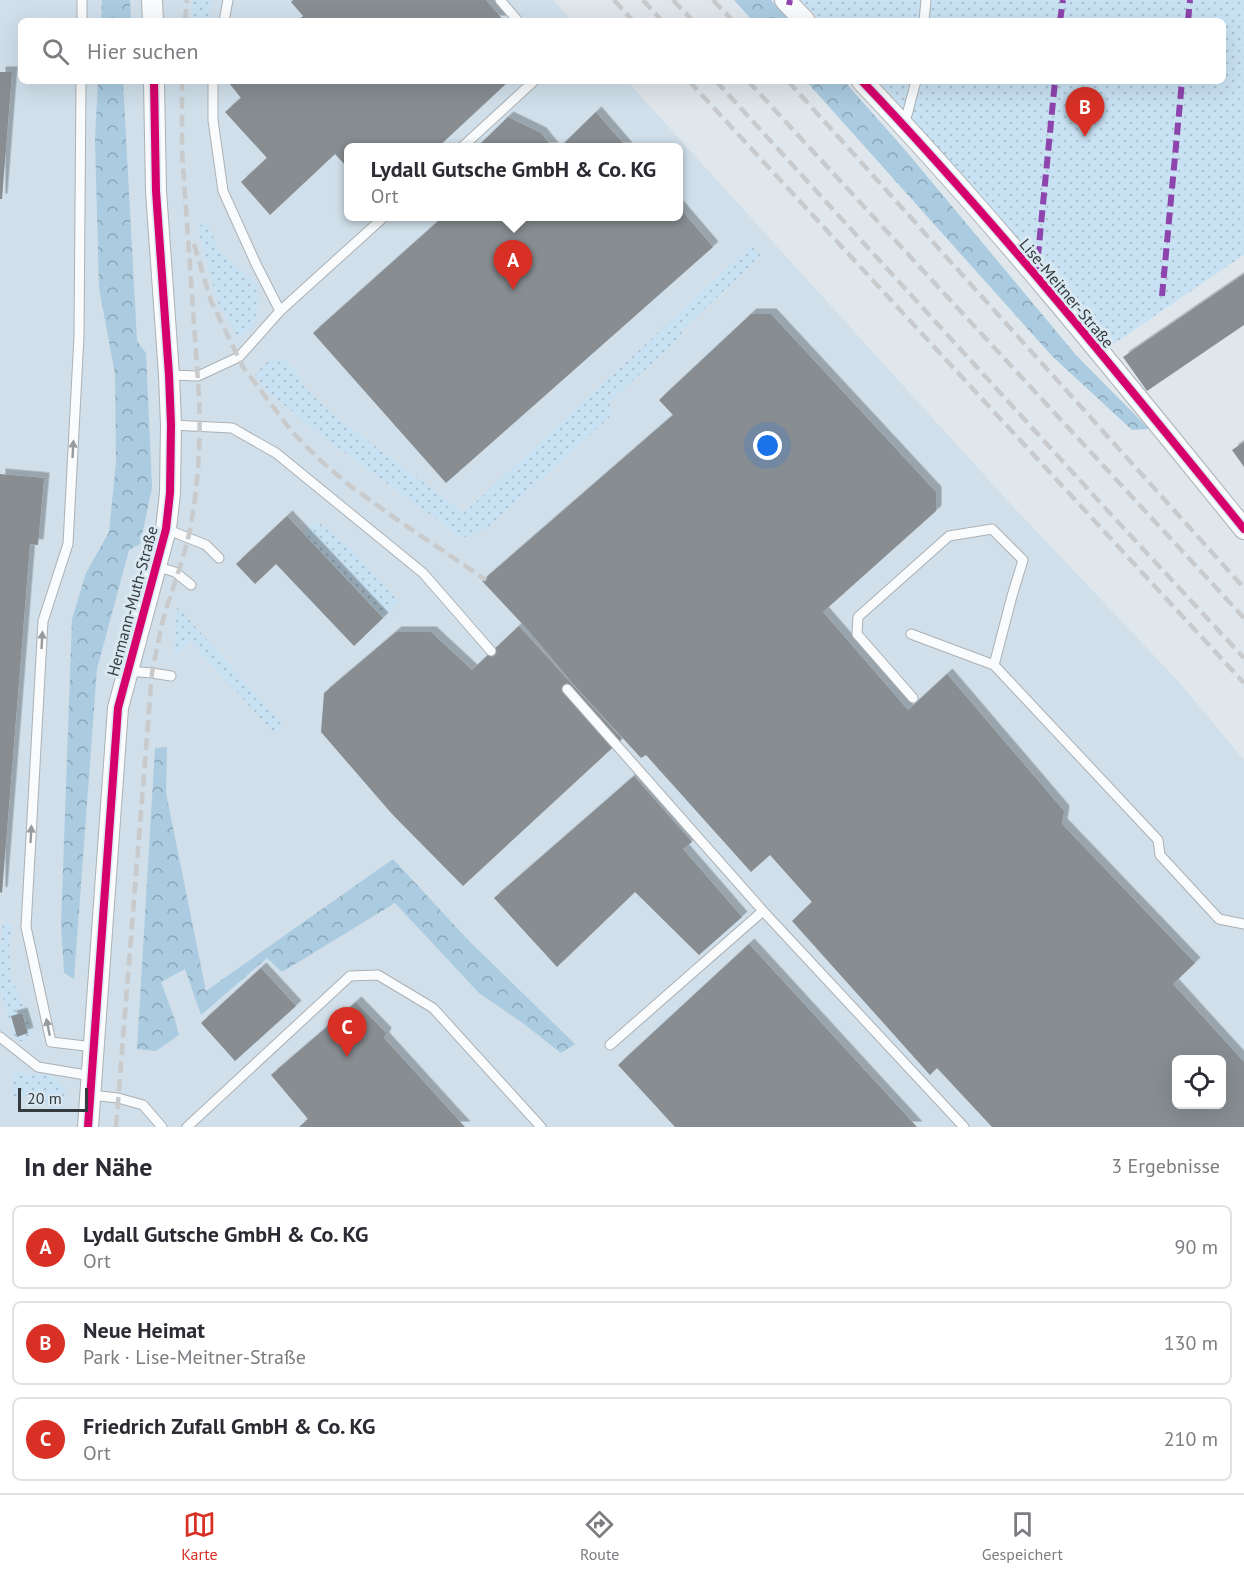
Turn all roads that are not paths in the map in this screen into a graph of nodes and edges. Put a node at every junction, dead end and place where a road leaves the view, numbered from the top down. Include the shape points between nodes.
1 (82, 0) edge
2 (152, 0) edge
3 (228, 0) edge
4 (500, 0) edge
5 (785, 0) edge
6 (926, 0) edge
7 (82, 18) edge
8 (153, 18) edge
9 (225, 18) edge
10 (515, 18) edge
11 (802, 18) edge
12 (924, 18) edge
13 (81, 84) edge
14 (154, 84) edge
15 (213, 84) edge
16 (531, 84) edge
17 (864, 84) edge
18 (915, 84) edge
19 (904, 126) junction
20 (465, 143) edge
21 (379, 221) edge
22 (280, 311) junction
23 (169, 375) junction
24 (171, 425) junction
25 (166, 529) junction
26 (1244, 529) edge
27 (219, 558) dead end
28 (155, 566) junction
29 (191, 585) dead end
30 (911, 634) dead end
31 (491, 651) dead end
32 (994, 665) junction
33 (128, 671) junction
34 (171, 676) dead end
35 (567, 689) dead end
36 (913, 699) dead end
37 (763, 911) junction
38 (1244, 924) edge
39 (0, 1037) edge
40 (610, 1045) dead end
41 (94, 1047) junction
42 (91, 1086) junction
43 (88, 1127) edge
44 (162, 1127) edge
45 (187, 1127) edge
46 (541, 1127) edge
47 (964, 1127) edge

1 - 7 lane
2 - 8 street
3 - 9 lane
4 - 10 lane
5 - 11 street
6 - 12 lane
41 -> 13 lane via 51,1042 26,927 43,621 68,544 79,336
14 - 23 street, Hermann-Muth-Straße via 156,190
15 - 22 lane via 213,120 223,191
16 - 20 lane
17 - 19 street, Lise-Meitner-Straße
18 - 19 lane
19 - 26 street, Lise-Meitner-Straße via 1036,276
21 - 22 lane
22 - 23 lane via 239,357 198,376
23 - 24 street, Hermann-Muth-Straße
24 - 25 street, Hermann-Muth-Straße
24 - 31 lane via 232,428 276,453 423,573
25 - 27 lane via 206,545
25 - 28 street, Hermann-Muth-Straße
28 - 29 lane via 176,572
28 - 33 street, Hermann-Muth-Straße
30 - 32 lane
32 - 36 lane via 1023,560 992,529 949,536 858,617 857,634
32 - 38 lane via 1158,840 1160,855 1219,919
33 - 34 lane
33 - 41 street, Hermann-Muth-Straße via 118,708
35 - 37 lane
37 - 40 lane
37 - 47 lane
39 - 42 lane via 38,1066
41 - 42 street, Hermann-Muth-Straße
42 - 43 street, Hermann-Muth-Straße
42 - 44 lane via 143,1105
45 - 46 lane via 350,976 378,975 433,1008

